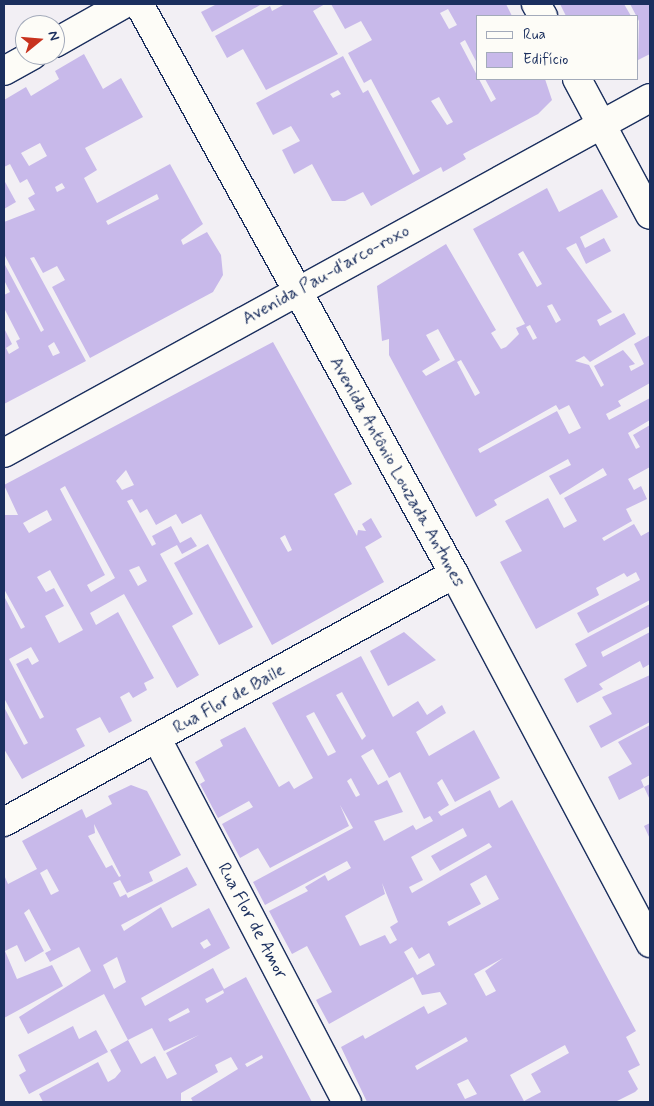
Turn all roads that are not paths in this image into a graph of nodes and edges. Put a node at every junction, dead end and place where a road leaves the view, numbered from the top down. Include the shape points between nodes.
1 (124, 4) edge
2 (139, 4) edge
3 (536, 4) edge
4 (542, 15) edge
5 (65, 36) edge
6 (15, 65) edge
7 (4, 71) edge
8 (578, 80) edge
9 (650, 98) edge
10 (602, 125) junction
11 (650, 215) edge
12 (296, 291) junction
13 (4, 453) edge
14 (454, 574) junction
15 (157, 739) junction
16 (4, 822) edge
17 (650, 943) edge
18 (347, 1102) edge

1 - 5 street
2 - 12 street, Avenida Antônio Louzada Antunes
3 - 4 street
6 - 7 street
8 - 10 street
9 - 10 street, Avenida Pau-d'arco-roxo
10 - 11 street
10 - 12 street, Avenida Pau-d'arco-roxo
12 - 13 street, Avenida Pau-d'arco-roxo
12 - 14 street, Avenida Antônio Louzada Antunes
14 - 15 street, Rua Flor de Baile
14 - 17 street, Avenida Antônio Louzada Antunes
15 - 16 street, Rua Flor de Baile
15 - 18 street, Rua Flor de Amor

